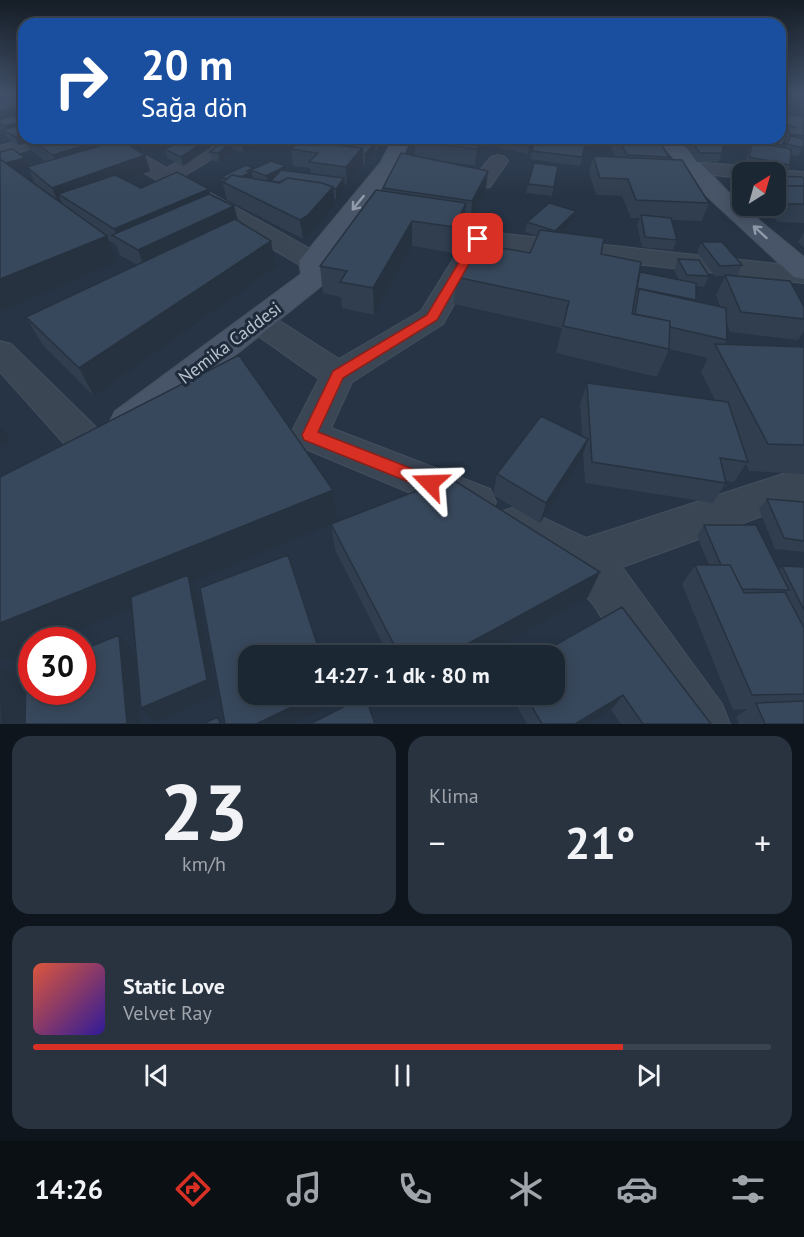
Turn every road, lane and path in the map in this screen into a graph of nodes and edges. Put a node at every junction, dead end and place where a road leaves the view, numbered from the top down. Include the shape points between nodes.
1 (26, 144) edge
2 (109, 144) edge
3 (223, 144) edge
4 (671, 144) edge
5 (0, 152) edge
6 (407, 160) edge
7 (498, 161) dead end
8 (692, 168) junction
9 (732, 171) edge
10 (786, 177) edge
11 (165, 178) junction
12 (804, 178) edge
13 (312, 261) junction
14 (804, 273) edge
15 (258, 321) junction
16 (0, 352) edge
17 (338, 375) junction
18 (92, 448) junction
19 (62, 464) edge
20 (804, 484) edge
21 (584, 560) junction
22 (702, 724) edge

1 - 5 street
2 - 11 street
3 - 11 street
4 - 8 main road
6 - 7 street via 482,182
6 -> 13 main road, Nemika Caddesi
8 - 9 street
14 -> 8 main road
10 - 12 street
11 - 13 street
13 - 15 main road, Nemika Caddesi via 315,277
14 - 17 street via 478,239 432,317
15 - 17 street
15 - 18 main road, Nemika Caddesi
16 - 18 street
17 - 21 street via 309,435 470,499
18 - 19 main road, Nemika Caddesi
20 - 21 street
21 - 22 street via 610,588

